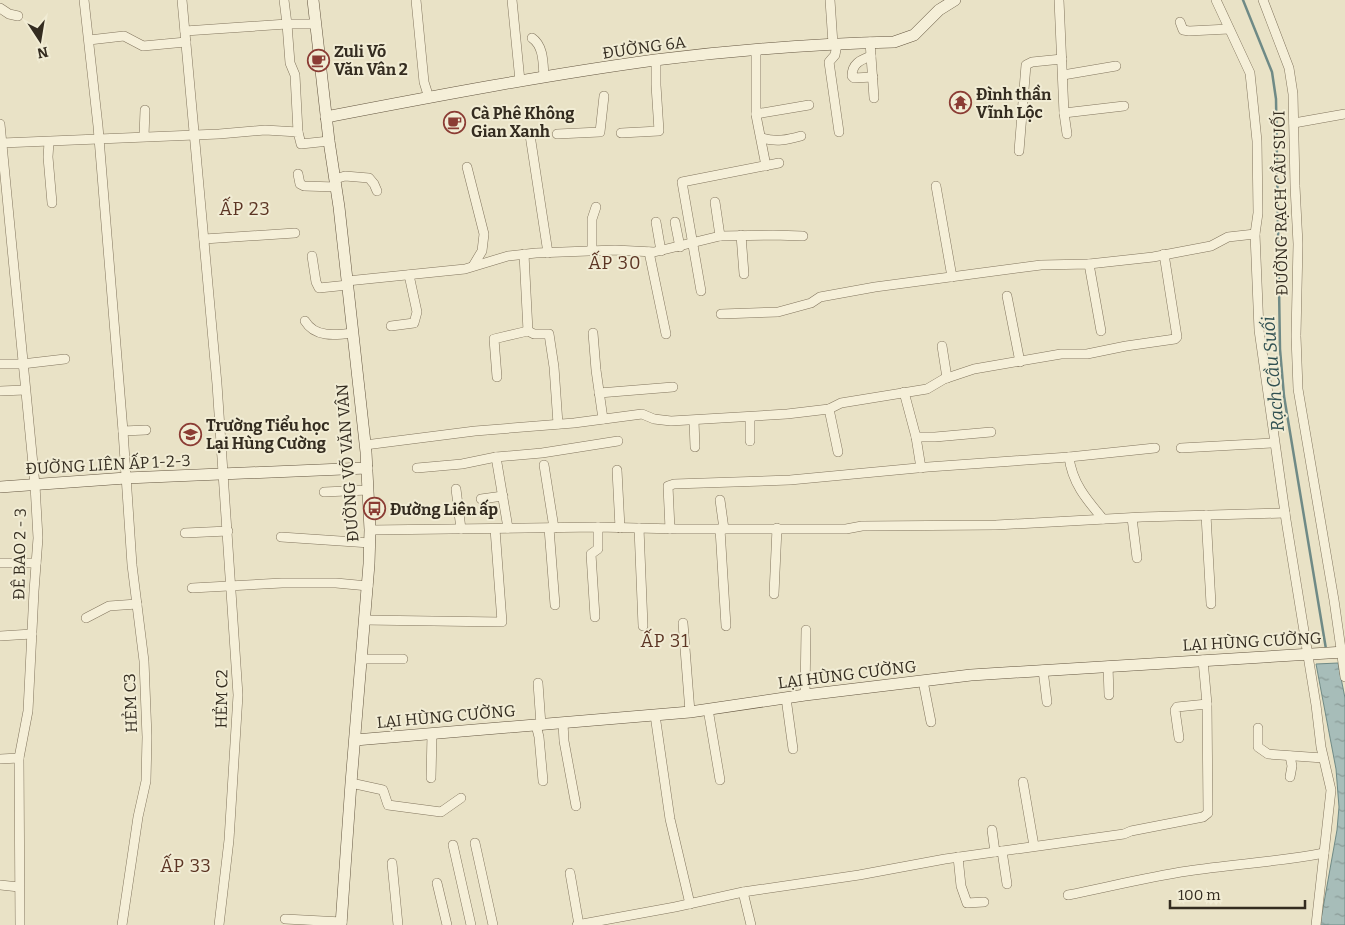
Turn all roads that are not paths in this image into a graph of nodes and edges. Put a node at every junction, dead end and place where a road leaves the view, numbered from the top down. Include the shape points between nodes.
1 (84, 0) edge
2 (182, 0) edge
3 (284, 0) edge
4 (313, 0) edge
5 (416, 0) edge
6 (512, 0) edge
7 (830, 0) edge
8 (955, 0) edge
9 (1059, 0) edge
10 (1216, 0) edge
11 (1263, 0) edge
12 (0, 8) edge
13 (18, 16) dead end
14 (1180, 22) dead end
15 (287, 24) junction
16 (315, 24) junction
17 (1229, 29) junction
18 (185, 31) junction
19 (532, 38) dead end
20 (89, 40) junction
21 (186, 42) junction
22 (870, 42) junction
23 (835, 44) junction
24 (756, 50) junction
25 (871, 56) junction
26 (1062, 59) junction
27 (656, 60) junction
28 (1116, 66) dead end
29 (1063, 75) junction
30 (544, 77) junction
31 (873, 77) junction
32 (520, 81) junction
33 (604, 96) dead end
34 (429, 98) junction
35 (874, 98) dead end
36 (809, 105) dead end
37 (1124, 106) dead end
38 (145, 110) dead end
39 (1064, 113) junction
40 (756, 114) junction
41 (1345, 114) edge
42 (326, 117) junction
43 (1294, 123) junction
44 (0, 124) edge
45 (298, 132) junction
46 (839, 132) dead end
47 (621, 133) dead end
48 (194, 134) junction
49 (557, 134) dead end
50 (1067, 134) dead end
51 (530, 135) dead end
52 (144, 136) junction
53 (801, 136) dead end
54 (99, 138) junction
55 (762, 138) junction
56 (329, 141) junction
57 (49, 142) junction
58 (2, 143) junction
59 (1019, 151) dead end
60 (779, 163) dead end
61 (766, 166) junction
62 (468, 168) dead end
63 (298, 174) dead end
64 (336, 183) junction
65 (936, 186) dead end
66 (377, 192) dead end
67 (715, 202) dead end
68 (52, 203) dead end
69 (596, 207) dead end
70 (656, 222) dead end
71 (675, 222) dead end
72 (295, 234) dead end
73 (1255, 234) junction
74 (741, 235) junction
75 (720, 236) junction
76 (803, 236) dead end
77 (204, 240) junction
78 (693, 243) junction
79 (680, 247) junction
80 (592, 251) junction
81 (661, 251) junction
82 (650, 252) junction
83 (548, 253) junction
84 (524, 254) junction
85 (1164, 254) junction
86 (312, 256) dead end
87 (1089, 264) junction
88 (473, 266) junction
89 (744, 274) dead end
90 (409, 275) junction
91 (952, 277) junction
92 (348, 283) junction
93 (701, 291) dead end
94 (1007, 296) dead end
95 (721, 314) dead end
96 (305, 321) dead end
97 (391, 326) dead end
98 (528, 331) junction
99 (1101, 331) dead end
100 (593, 333) dead end
101 (353, 334) junction
102 (666, 334) dead end
103 (942, 346) dead end
104 (64, 359) dead end
105 (1020, 362) junction
106 (0, 364) edge
107 (22, 364) junction
108 (497, 377) dead end
109 (947, 378) junction
110 (673, 387) dead end
111 (25, 390) junction
112 (0, 391) edge
113 (904, 392) junction
114 (599, 393) junction
115 (829, 409) junction
116 (750, 417) junction
117 (603, 419) junction
118 (694, 421) junction
119 (558, 424) junction
120 (146, 430) dead end
121 (124, 431) junction
122 (991, 432) dead end
123 (916, 437) junction
124 (618, 440) dead end
125 (750, 441) dead end
126 (1274, 443) junction
127 (365, 445) junction
128 (695, 447) dead end
129 (1155, 448) dead end
130 (1181, 448) dead end
131 (838, 452) dead end
132 (496, 456) junction
133 (1068, 457) junction
134 (544, 466) dead end
135 (367, 468) junction
136 (417, 468) dead end
137 (921, 468) junction
138 (617, 470) dead end
139 (222, 474) junction
140 (126, 478) junction
141 (35, 485) junction
142 (0, 487) edge
143 (456, 489) dead end
144 (368, 490) junction
145 (324, 492) dead end
146 (503, 496) junction
147 (481, 499) dead end
148 (720, 500) dead end
149 (1284, 513) junction
150 (1206, 515) junction
151 (1132, 518) junction
152 (1104, 519) junction
153 (598, 527) junction
154 (495, 528) junction
155 (508, 528) junction
156 (551, 528) junction
157 (620, 528) junction
158 (639, 528) junction
159 (777, 528) junction
160 (461, 529) junction
161 (670, 529) junction
162 (722, 529) junction
163 (370, 530) junction
164 (228, 531) junction
165 (185, 533) dead end
166 (281, 537) dead end
167 (370, 543) junction
168 (1137, 558) dead end
169 (36, 562) junction
170 (0, 563) edge
171 (368, 586) junction
172 (232, 587) junction
173 (192, 588) dead end
174 (774, 594) dead end
175 (137, 604) junction
176 (1211, 604) dead end
177 (555, 605) dead end
178 (595, 617) dead end
179 (86, 618) dead end
180 (364, 620) junction
181 (683, 623) dead end
182 (643, 626) dead end
183 (726, 626) dead end
184 (806, 630) dead end
185 (32, 634) junction
186 (0, 636) edge
187 (1342, 653) edge
188 (1310, 654) junction
189 (362, 659) junction
190 (404, 659) dead end
191 (1203, 660) junction
192 (1108, 666) junction
193 (1042, 670) junction
194 (1345, 677) edge
195 (922, 681) junction
196 (538, 683) dead end
197 (805, 695) junction
198 (1109, 695) dead end
199 (786, 698) junction
200 (1047, 702) dead end
201 (1207, 704) junction
202 (708, 710) junction
203 (690, 712) junction
204 (655, 715) junction
205 (931, 722) dead end
206 (562, 723) junction
207 (538, 725) junction
208 (1258, 728) dead end
209 (432, 734) junction
210 (1179, 738) dead end
211 (355, 740) junction
212 (792, 749) dead end
213 (1290, 756) junction
214 (19, 758) junction
215 (1324, 758) junction
216 (0, 760) edge
217 (1290, 777) dead end
218 (431, 778) dead end
219 (720, 780) dead end
220 (543, 781) dead end
221 (351, 782) junction
222 (1023, 782) dead end
223 (461, 798) dead end
224 (576, 806) dead end
225 (992, 830) dead end
226 (475, 843) dead end
227 (454, 845) dead end
228 (1034, 846) junction
229 (999, 851) junction
230 (1324, 853) junction
231 (958, 857) junction
232 (392, 863) dead end
233 (570, 873) dead end
234 (437, 883) dead end
235 (1006, 884) dead end
236 (0, 885) edge
237 (19, 887) junction
238 (743, 892) junction
239 (1068, 894) dead end
240 (984, 902) dead end
241 (690, 904) junction
242 (285, 919) dead end
243 (342, 924) edge
244 (593, 924) edge
245 (20, 925) edge
246 (122, 925) edge
247 (220, 925) edge
248 (398, 925) edge
249 (447, 925) edge
250 (471, 925) edge
251 (493, 925) edge
252 (578, 925) edge
253 (751, 925) edge
254 (1316, 925) edge

1 - 20 street, HẺM C3
2 - 18 street, HẺM C2
3 - 15 street
4 - 16 street, ĐƯỜNG VÕ VĂN VÂN
5 - 34 street via 424,82
6 - 32 street
7 - 23 street
8 - 22 street, ĐƯỜNG 6A via 939,10 914,35 894,42
9 - 26 street
10 - 17 street
11 - 43 street, ĐƯỜNG RẠCH CẦU SUỐI via 1289,68
12 - 13 street
14 - 17 street via 1183,30 1189,31
15 - 16 street
15 - 18 street
15 - 45 street via 290,63 295,75
16 - 42 street, ĐƯỜNG VÕ VĂN VÂN
17 - 73 street via 1250,73 1257,141 1258,213
18 - 21 street, HẺM C2
19 - 30 street via 541,52
20 - 21 street via 124,36 144,46
20 - 54 street, HẺM C3
21 - 48 street, HẺM C2
22 - 23 street, ĐƯỜNG 6A
22 - 25 street
23 - 24 street, ĐƯỜNG 6A
23 - 46 street via 835,55 829,62
24 - 27 street, ĐƯỜNG 6A
24 - 40 street
25 - 31 street
25 - 31 street via 858,61 852,69 852,76
26 - 29 street
26 - 59 street via 1026,65
27 - 30 street, ĐƯỜNG 6A
27 - 47 street via 660,131
28 - 29 street
29 - 39 street
30 - 32 street, ĐƯỜNG 6A
31 - 35 street
32 - 34 street, ĐƯỜNG 6A
33 - 49 street via 600,132
34 - 42 street, ĐƯỜNG 6A
36 - 40 street
37 - 39 street
38 - 52 street
39 - 50 street
40 - 55 street
41 - 43 street
42 - 56 street, ĐƯỜNG VÕ VĂN VÂN
43 - 187 street, ĐƯỜNG RẠCH CẦU SUỐI via 1298,389
44 - 58 street, ĐÊ BAO 2 - 3
45 - 48 street via 265,130
45 - 56 street via 301,144
48 - 52 street
48 - 77 street, HẺM C2
51 - 83 street
52 - 54 street
53 - 55 street via 783,141
54 - 57 street
54 - 121 street, HẺM C3
55 - 61 street
56 - 64 street, ĐƯỜNG VÕ VĂN VÂN
57 - 58 street
57 - 68 street
58 - 107 street, ĐÊ BAO 2 - 3
60 - 61 street
61 - 78 street via 682,182
62 - 88 street via 484,234 482,251
63 - 64 street via 300,184 304,186
64 - 66 street via 345,176 368,178
64 - 92 street, ĐƯỜNG VÕ VĂN VÂN
65 - 91 street
67 - 75 street
69 - 80 street via 592,219
70 - 81 street
71 - 79 street
72 - 77 street
73 - 85 street via 1228,237 1211,246
73 - 126 street via 1259,330
74 - 75 street
74 - 76 street
74 - 89 street
75 - 78 street
77 - 139 street, HẺM C2
78 - 79 street
78 - 93 street
79 - 81 street
80 - 82 street
80 - 83 street
81 - 82 street
82 - 102 street
83 - 84 street
84 - 88 street
84 - 98 street
85 - 87 street
85 - 105 street via 1176,339
86 - 92 street via 319,288
87 - 91 street via 1041,265
87 - 99 street
88 - 90 street
90 - 92 street
90 - 97 street via 417,312 414,323
91 - 95 street via 820,297 811,303 778,312
92 - 101 street, ĐƯỜNG VÕ VĂN VÂN
94 - 105 street
96 - 101 street via 314,332 334,336
98 - 108 street via 494,339
98 - 119 street via 549,334
100 - 114 street
101 - 127 street, ĐƯỜNG VÕ VĂN VÂN
103 - 109 street
104 - 107 street
105 - 109 street
106 - 107 street
107 - 111 street, ĐÊ BAO 2 - 3
109 - 113 street via 927,389
110 - 114 street
111 - 112 street
111 - 141 street, ĐÊ BAO 2 - 3
113 - 115 street via 841,403
113 - 123 street
114 - 117 street
115 - 116 street
115 - 131 street
116 - 118 street
116 - 125 street
117 - 118 street via 642,414 671,422
117 - 119 street
118 - 128 street
119 - 127 street
120 - 121 street
121 - 140 street, HẺM C3
122 - 123 street
123 - 137 street
124 - 132 street via 542,453
126 - 130 street
126 - 149 street
127 - 135 street, ĐƯỜNG VÕ VĂN VÂN
129 - 133 street
132 - 136 street via 462,464
132 - 146 street
133 - 137 street
133 - 152 street via 1077,484
134 - 156 street
135 - 139 street, ĐƯỜNG LIÊN ẤP 1-2-3
135 - 144 street, ĐƯỜNG VÕ VĂN VÂN
137 - 161 street via 790,480 671,484 668,486
138 - 157 street
139 - 140 street, ĐƯỜNG LIÊN ẤP 1-2-3
139 - 164 street, HẺM C2
140 - 141 street, ĐƯỜNG LIÊN ẤP 1-2-3
140 - 175 street, HẺM C3
141 - 142 street, ĐƯỜNG LIÊN ẤP 1-2-3
141 - 169 street, ĐÊ BAO 2 - 3
143 - 160 street
144 - 145 street
144 - 163 street, ĐƯỜNG VÕ VĂN VÂN
146 - 147 street
146 - 155 street
148 - 162 street
149 - 150 street
149 - 188 street
150 - 151 street
150 - 176 street
151 - 152 street
151 - 168 street
152 - 159 street via 996,525
153 - 156 street
153 - 157 street
153 - 178 street via 598,548 591,554
154 - 155 street
154 - 160 street
154 - 180 street via 502,622
155 - 156 street
156 - 177 street
157 - 158 street
158 - 161 street
158 - 182 street
159 - 162 street
159 - 174 street
160 - 163 street
161 - 162 street
162 - 183 street
163 - 167 street, ĐƯỜNG VÕ VĂN VÂN
164 - 165 street
164 - 172 street, HẺM C2
166 - 167 street
167 - 171 street, ĐƯỜNG VÕ VĂN VÂN
169 - 170 street
169 - 185 street, ĐÊ BAO 2 - 3
171 - 172 street via 282,582
171 - 180 street, ĐƯỜNG VÕ VĂN VÂN
172 - 173 street
172 - 247 street, HẺM C2 via 238,695
175 - 179 street via 109,606
175 - 246 street, HẺM C3 via 144,666 146,781
180 - 189 street, ĐƯỜNG VÕ VĂN VÂN
181 - 203 street
184 - 197 street
185 - 186 street
185 - 214 street, ĐÊ BAO 2 - 3 via 28,711
187 - 188 street, LẠI HÙNG CƯỜNG
187 - 194 street, ĐƯỜNG RẠCH CẦU SUỐI
188 - 191 street, LẠI HÙNG CƯỜNG
188 - 215 street
189 - 190 street
189 - 211 street, ĐƯỜNG VÕ VĂN VÂN
191 - 192 street, LẠI HÙNG CƯỜNG
191 - 201 street
192 - 193 street, LẠI HÙNG CƯỜNG
192 - 198 street
193 - 195 street, LẠI HÙNG CƯỜNG
193 - 200 street
195 - 197 street, LẠI HÙNG CƯỜNG
195 - 205 street
196 - 207 street
197 - 199 street, LẠI HÙNG CƯỜNG
199 - 202 street, LẠI HÙNG CƯỜNG
199 - 212 street
201 - 210 street via 1177,707
201 - 228 street via 1208,813 1203,817 1124,834
202 - 203 street, LẠI HÙNG CƯỜNG
202 - 219 street
203 - 204 street, LẠI HÙNG CƯỜNG
204 - 206 street, LẠI HÙNG CƯỜNG
204 - 241 street via 670,820
206 - 207 street, LẠI HÙNG CƯỜNG
206 - 224 street
207 - 209 street, LẠI HÙNG CƯỜNG
207 - 220 street
208 - 213 street via 1258,747 1268,754
209 - 211 street, LẠI HÙNG CƯỜNG
209 - 218 street
211 - 221 street, ĐƯỜNG VÕ VĂN VÂN
213 - 215 street
213 - 217 street
214 - 216 street
214 - 237 street, ĐÊ BAO 2 - 3
215 - 230 street via 1331,790
221 - 223 street via 383,790 388,805 407,808 441,812
221 - 243 street, ĐƯỜNG VÕ VĂN VÂN
222 - 228 street
225 - 229 street
226 - 251 street
227 - 250 street
228 - 229 street
229 - 231 street
229 - 235 street
230 - 239 street via 1185,871
230 - 254 street
231 - 238 street
231 - 240 street via 967,903
232 - 248 street
233 - 252 street
234 - 249 street
236 - 237 street
237 - 245 street, ĐÊ BAO 2 - 3
238 - 241 street
238 - 253 street
241 - 244 street
242 - 243 street
244 - 252 street

